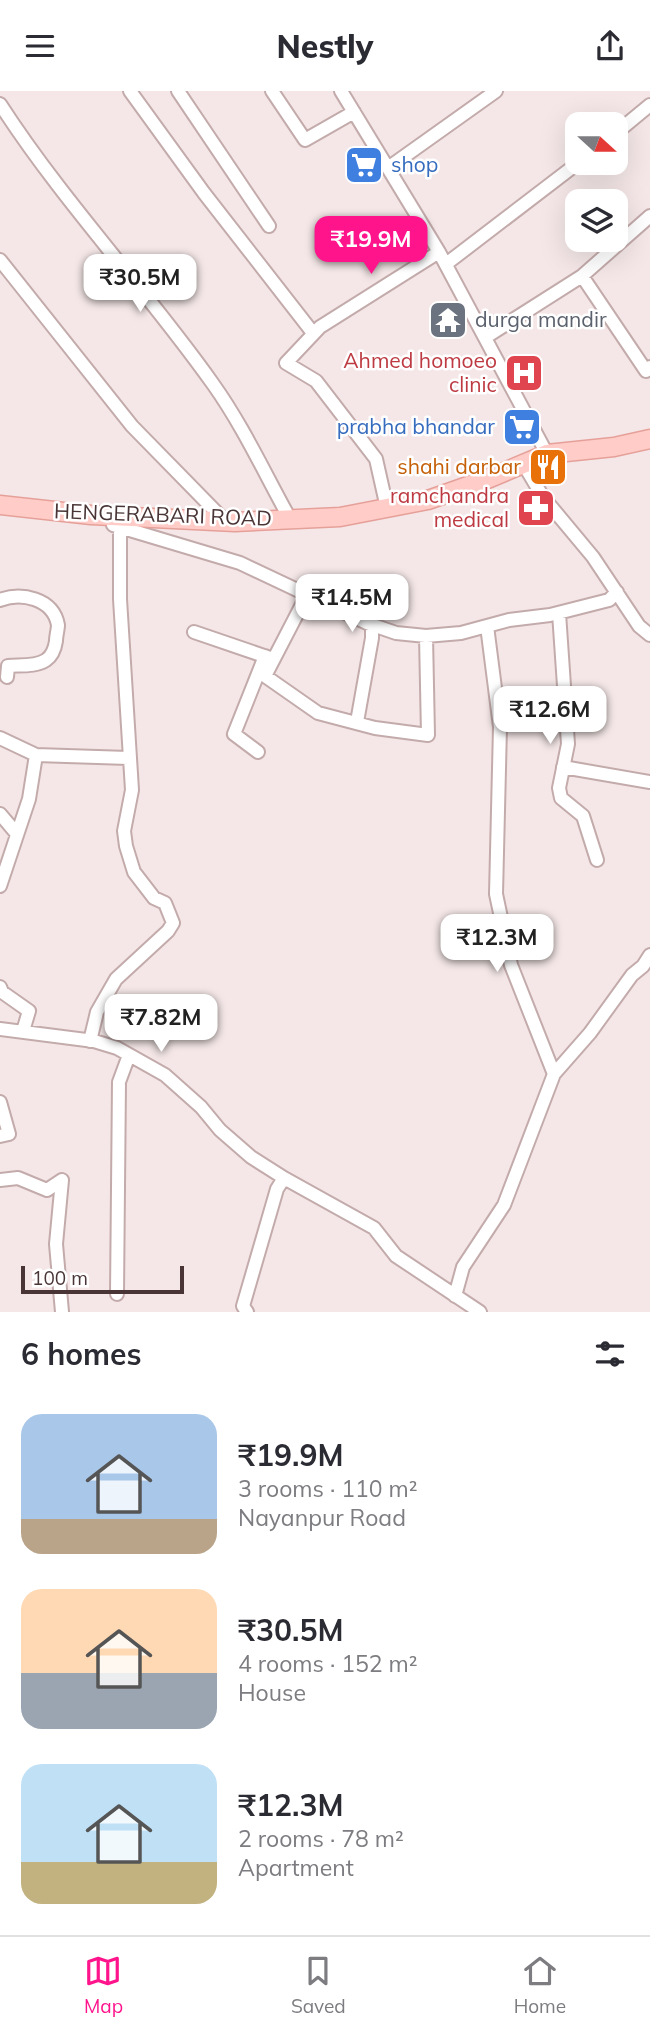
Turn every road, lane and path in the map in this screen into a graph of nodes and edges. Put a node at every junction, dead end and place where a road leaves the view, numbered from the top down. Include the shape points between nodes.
1 (130, 91) edge
2 (178, 91) edge
3 (272, 91) edge
4 (341, 91) edge
5 (496, 91) edge
6 (0, 104) edge
7 (650, 105) edge
8 (354, 113) junction
9 (628, 123) edge
10 (388, 168) junction
11 (565, 172) edge
12 (650, 216) edge
13 (269, 226) dead end
14 (442, 258) junction
15 (0, 260) edge
16 (582, 276) junction
17 (313, 333) junction
18 (486, 337) junction
19 (649, 372) edge
20 (650, 439) edge
21 (547, 454) junction
22 (524, 465) junction
23 (0, 505) edge
24 (387, 508) junction
25 (91, 515) junction
26 (290, 519) junction
27 (225, 521) junction
28 (120, 527) junction
29 (617, 592) junction
30 (308, 593) junction
31 (0, 600) edge
32 (559, 613) junction
33 (372, 625) junction
34 (487, 626) junction
35 (194, 632) dead end
36 (650, 635) edge
37 (426, 636) junction
38 (269, 657) junction
39 (7, 677) dead end
40 (357, 722) junction
41 (0, 738) edge
42 (258, 752) dead end
43 (36, 755) junction
44 (128, 758) junction
45 (563, 767) junction
46 (650, 782) edge
47 (0, 814) edge
48 (18, 834) junction
49 (597, 860) dead end
50 (0, 886) edge
51 (650, 955) edge
52 (0, 987) edge
53 (0, 1029) edge
54 (23, 1031) junction
55 (90, 1041) junction
56 (129, 1055) junction
57 (554, 1074) junction
58 (0, 1102) edge
59 (0, 1136) edge
60 (284, 1178) junction
61 (0, 1180) edge
62 (117, 1294) dead end
63 (454, 1296) junction
64 (62, 1312) edge
65 (247, 1312) edge
66 (480, 1312) edge

1 - 17 street
2 - 13 street
3 - 8 street via 306,140
4 - 8 street
5 - 10 street
6 - 26 street via 31,151 215,387
7 - 9 street
8 - 10 street
10 - 14 street
11 - 14 street
12 - 16 street
14 - 17 street
14 - 18 street
15 - 27 street via 132,426
16 - 18 street
16 - 19 street
17 - 24 street via 286,363 316,381 376,459
18 - 21 street
20 - 21 main road, HENGERABARI ROAD
21 - 22 main road, HENGERABARI ROAD
22 - 24 main road, HENGERABARI ROAD via 428,500
22 - 29 street via 543,497
23 - 25 main road, HENGERABARI ROAD
24 - 26 main road, HENGERABARI ROAD via 340,517
25 - 27 main road, HENGERABARI ROAD
25 - 28 street
26 - 27 main road, HENGERABARI ROAD
28 - 30 street via 240,563
28 - 44 street
29 - 32 street via 609,600
29 - 36 street
30 - 33 street
30 - 38 street
31 - 39 street via 14,595 38,601 52,611 58,625 55,649 46,660 8,666
32 - 34 street
32 - 45 street via 568,744
33 - 37 street
33 - 40 street
34 - 37 street
34 - 57 street via 500,727 496,894 511,965
35 - 38 street
37 - 40 street via 428,735
38 - 40 street via 265,676 318,713
38 - 42 street via 234,734
41 - 43 street
43 - 44 street
43 - 48 street
44 - 55 street via 132,790 125,846 134,872 154,898 164,903 173,923 116,979 97,1012
45 - 46 street
45 - 49 street via 561,798 583,816
47 - 48 street
48 - 50 street
51 - 57 street
52 - 54 street via 29,1011
53 - 54 street
54 - 55 street
55 - 56 street
56 - 60 street via 165,1075 251,1157
56 - 62 street via 119,1082
57 - 63 street via 504,1205 463,1267
58 - 59 street via 9,1134
60 - 63 street via 374,1228 396,1255
60 - 65 street via 243,1306
61 - 64 street via 18,1178 47,1190 62,1180 56,1244
63 - 66 street

